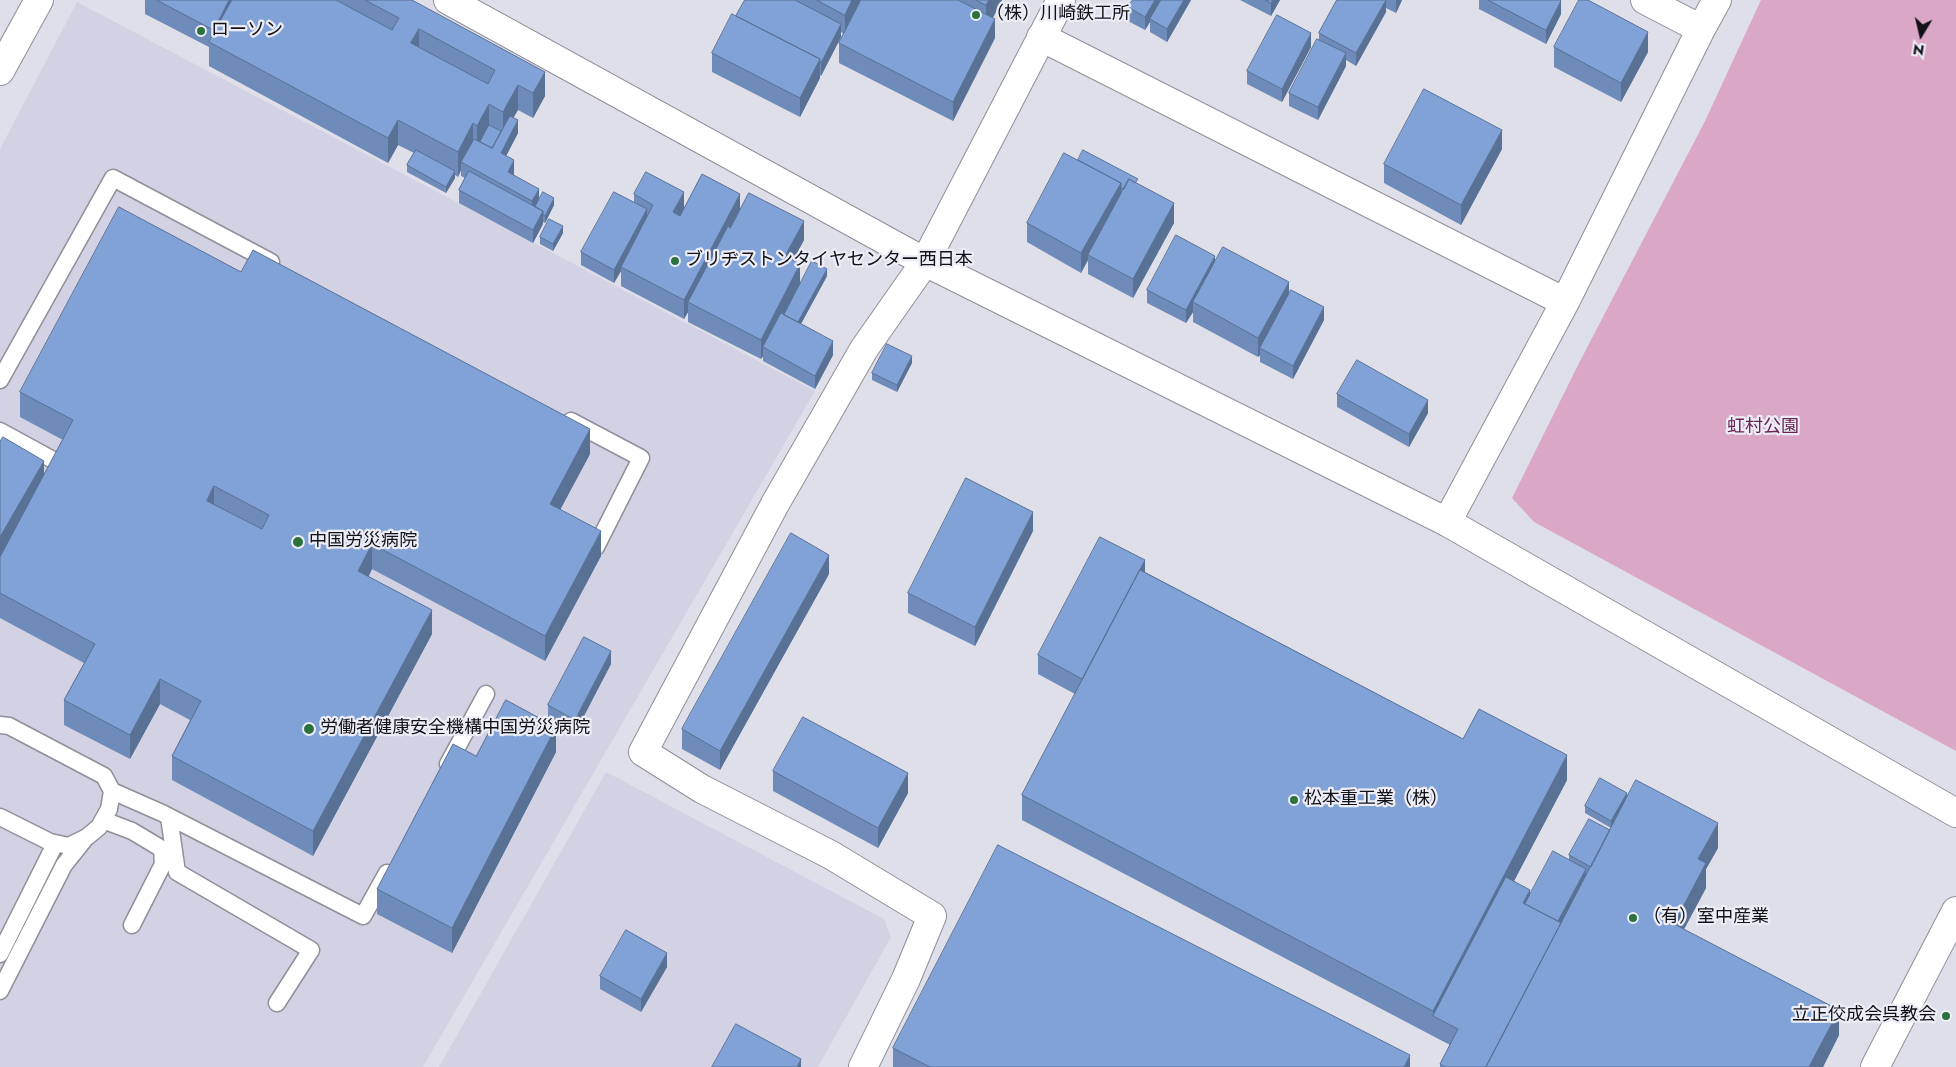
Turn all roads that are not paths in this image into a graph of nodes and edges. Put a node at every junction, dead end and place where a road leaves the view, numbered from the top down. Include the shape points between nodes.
1 (39, 0) edge
2 (448, 0) edge
3 (1061, 0) edge
4 (1645, 0) edge
5 (1717, 0) edge
6 (1701, 29) junction
7 (1042, 37) junction
8 (0, 71) edge
9 (925, 262) junction
10 (289, 271) edge
11 (1565, 302) junction
12 (0, 380) edge
13 (553, 411) edge
14 (0, 431) edge
15 (55, 461) edge
16 (1447, 522) junction
17 (596, 547) edge
18 (486, 694) dead end
19 (0, 725) edge
20 (439, 779) edge
21 (112, 791) junction
22 (1956, 813) edge
23 (0, 817) edge
24 (169, 817) junction
25 (104, 820) junction
26 (87, 837) junction
27 (55, 844) junction
28 (396, 856) edge
29 (1956, 911) edge
30 (132, 925) dead end
31 (0, 954) edge
32 (0, 991) edge
33 (277, 1002) dead end
34 (863, 1067) edge
35 (1875, 1067) edge

1 - 8 street
2 - 9 street
3 - 7 street
4 - 6 street
5 - 6 street
6 - 11 street
7 - 9 street
7 - 11 street
9 - 16 street
9 - 34 street via 859,357 775,504 643,752 702,789 831,855 932,916 906,979
10 - 12 lane via 113,178
11 - 16 street
13 - 17 lane via 641,458
14 - 15 lane
16 - 22 street
18 - 20 lane
19 - 21 lane via 9,726 104,776
21 - 24 lane
21 - 25 lane
23 - 27 lane
24 - 28 lane via 363,916
24 - 33 lane via 177,872 311,950
25 - 26 lane
25 - 30 lane via 138,834 162,849 163,864
26 - 27 lane via 68,846
26 - 32 lane via 64,865
27 - 31 lane
29 - 35 street

